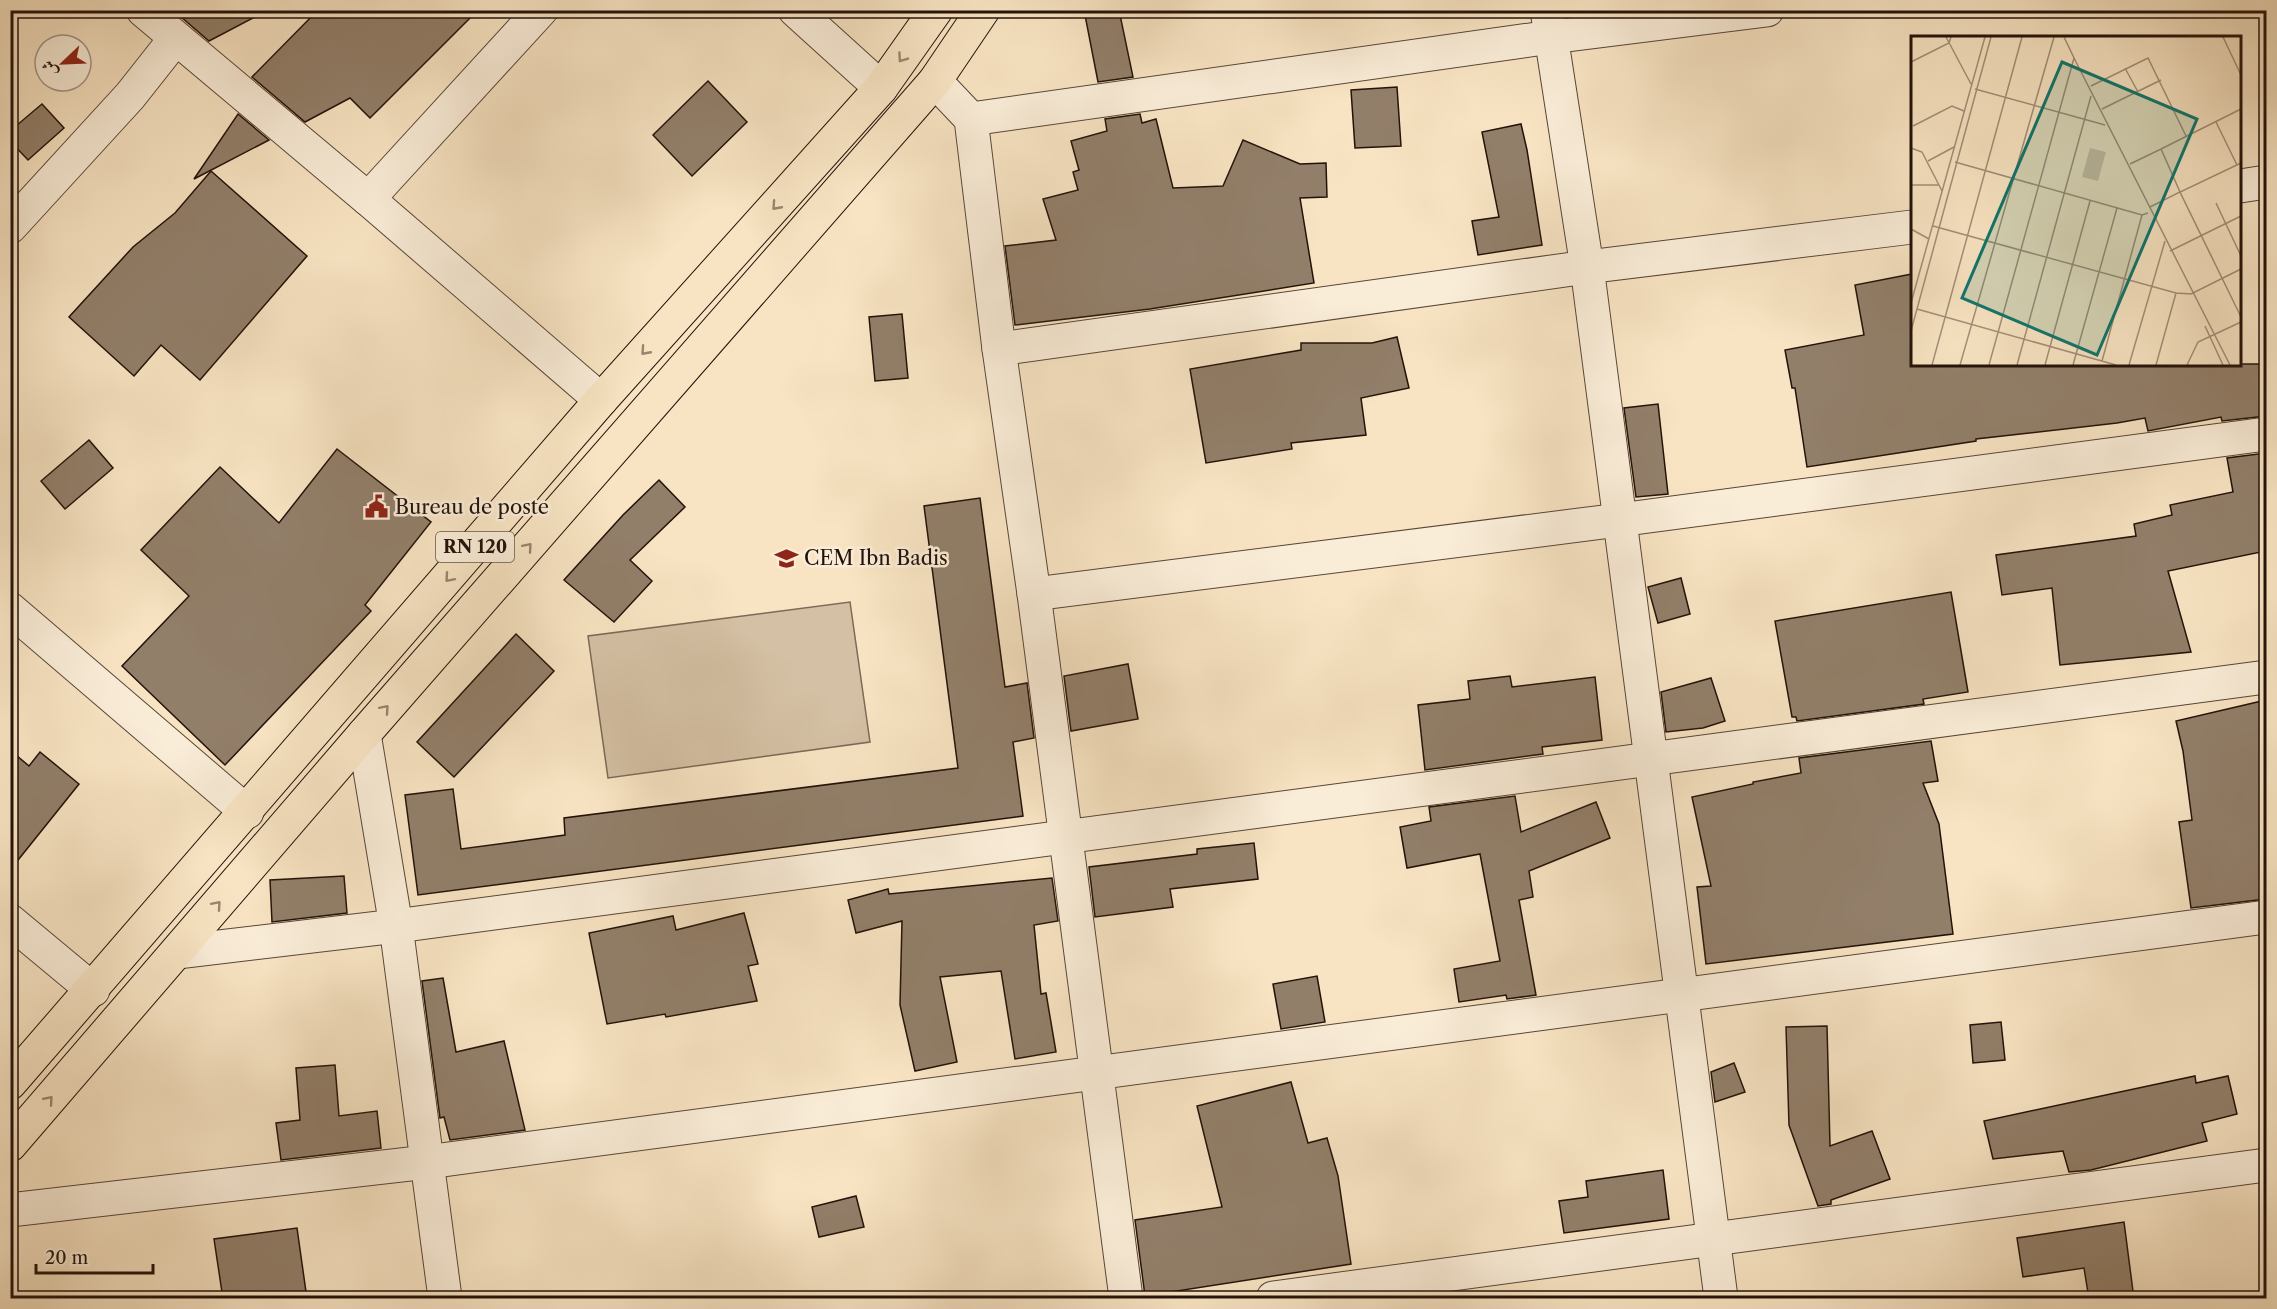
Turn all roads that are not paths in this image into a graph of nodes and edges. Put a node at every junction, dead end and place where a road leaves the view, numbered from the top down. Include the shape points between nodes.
1 (143, 10) edge
2 (541, 10) edge
3 (795, 10) edge
4 (936, 10) edge
5 (983, 10) edge
6 (1767, 10) edge
7 (1549, 24) edge
8 (175, 39) junction
9 (935, 81) junction
10 (881, 88) junction
11 (971, 119) junction
12 (2266, 182) edge
13 (2241, 186) edge
14 (368, 199) junction
15 (1911, 226) edge
16 (10, 227) edge
17 (1587, 267) junction
18 (999, 349) junction
19 (602, 400) junction
20 (2266, 434) edge
21 (1619, 520) junction
22 (1034, 594) junction
23 (10, 609) edge
24 (2266, 677) edge
25 (364, 734) junction
26 (1650, 759) junction
27 (247, 812) junction
28 (1066, 836) junction
29 (2266, 917) edge
30 (10, 921) edge
31 (396, 927) junction
32 (177, 952) junction
33 (93, 990) junction
34 (1681, 995) junction
35 (1096, 1073) junction
36 (10, 1083) edge
37 (10, 1145) edge
38 (427, 1162) junction
39 (2266, 1165) edge
40 (10, 1210) edge
41 (1713, 1239) junction
42 (445, 1299) edge
43 (1126, 1299) edge
44 (1273, 1299) edge
45 (1721, 1299) edge

1 - 8 street
2 - 14 street
3 - 10 street
4 -> 10 main road, RN 120
5 - 9 main road
6 - 7 street
7 - 11 street
7 - 17 street
8 - 14 street
8 - 16 street via 130,96
9 - 11 street
25 -> 9 main road
10 -> 19 main road, RN 120
11 - 18 street
12 - 13 street
14 - 19 street
15 - 17 street
17 - 18 street
17 - 21 street
18 - 22 street
19 -> 27 main road, RN 120
20 - 21 street
21 - 22 street
21 - 26 street
22 - 28 street
23 - 27 street
24 - 26 street
25 - 31 street
32 -> 25 main road
26 - 28 street
26 - 34 street
27 - 33 main road, RN 120
28 - 31 street
28 - 35 street
29 - 34 street
30 - 33 street
31 - 32 street
31 - 38 street
37 -> 32 main road
33 - 36 main road, RN 120
34 - 35 street
34 - 41 street
35 - 38 street
35 - 43 street
38 - 40 street
38 - 42 street
39 - 41 street
41 - 44 street
41 - 45 street

